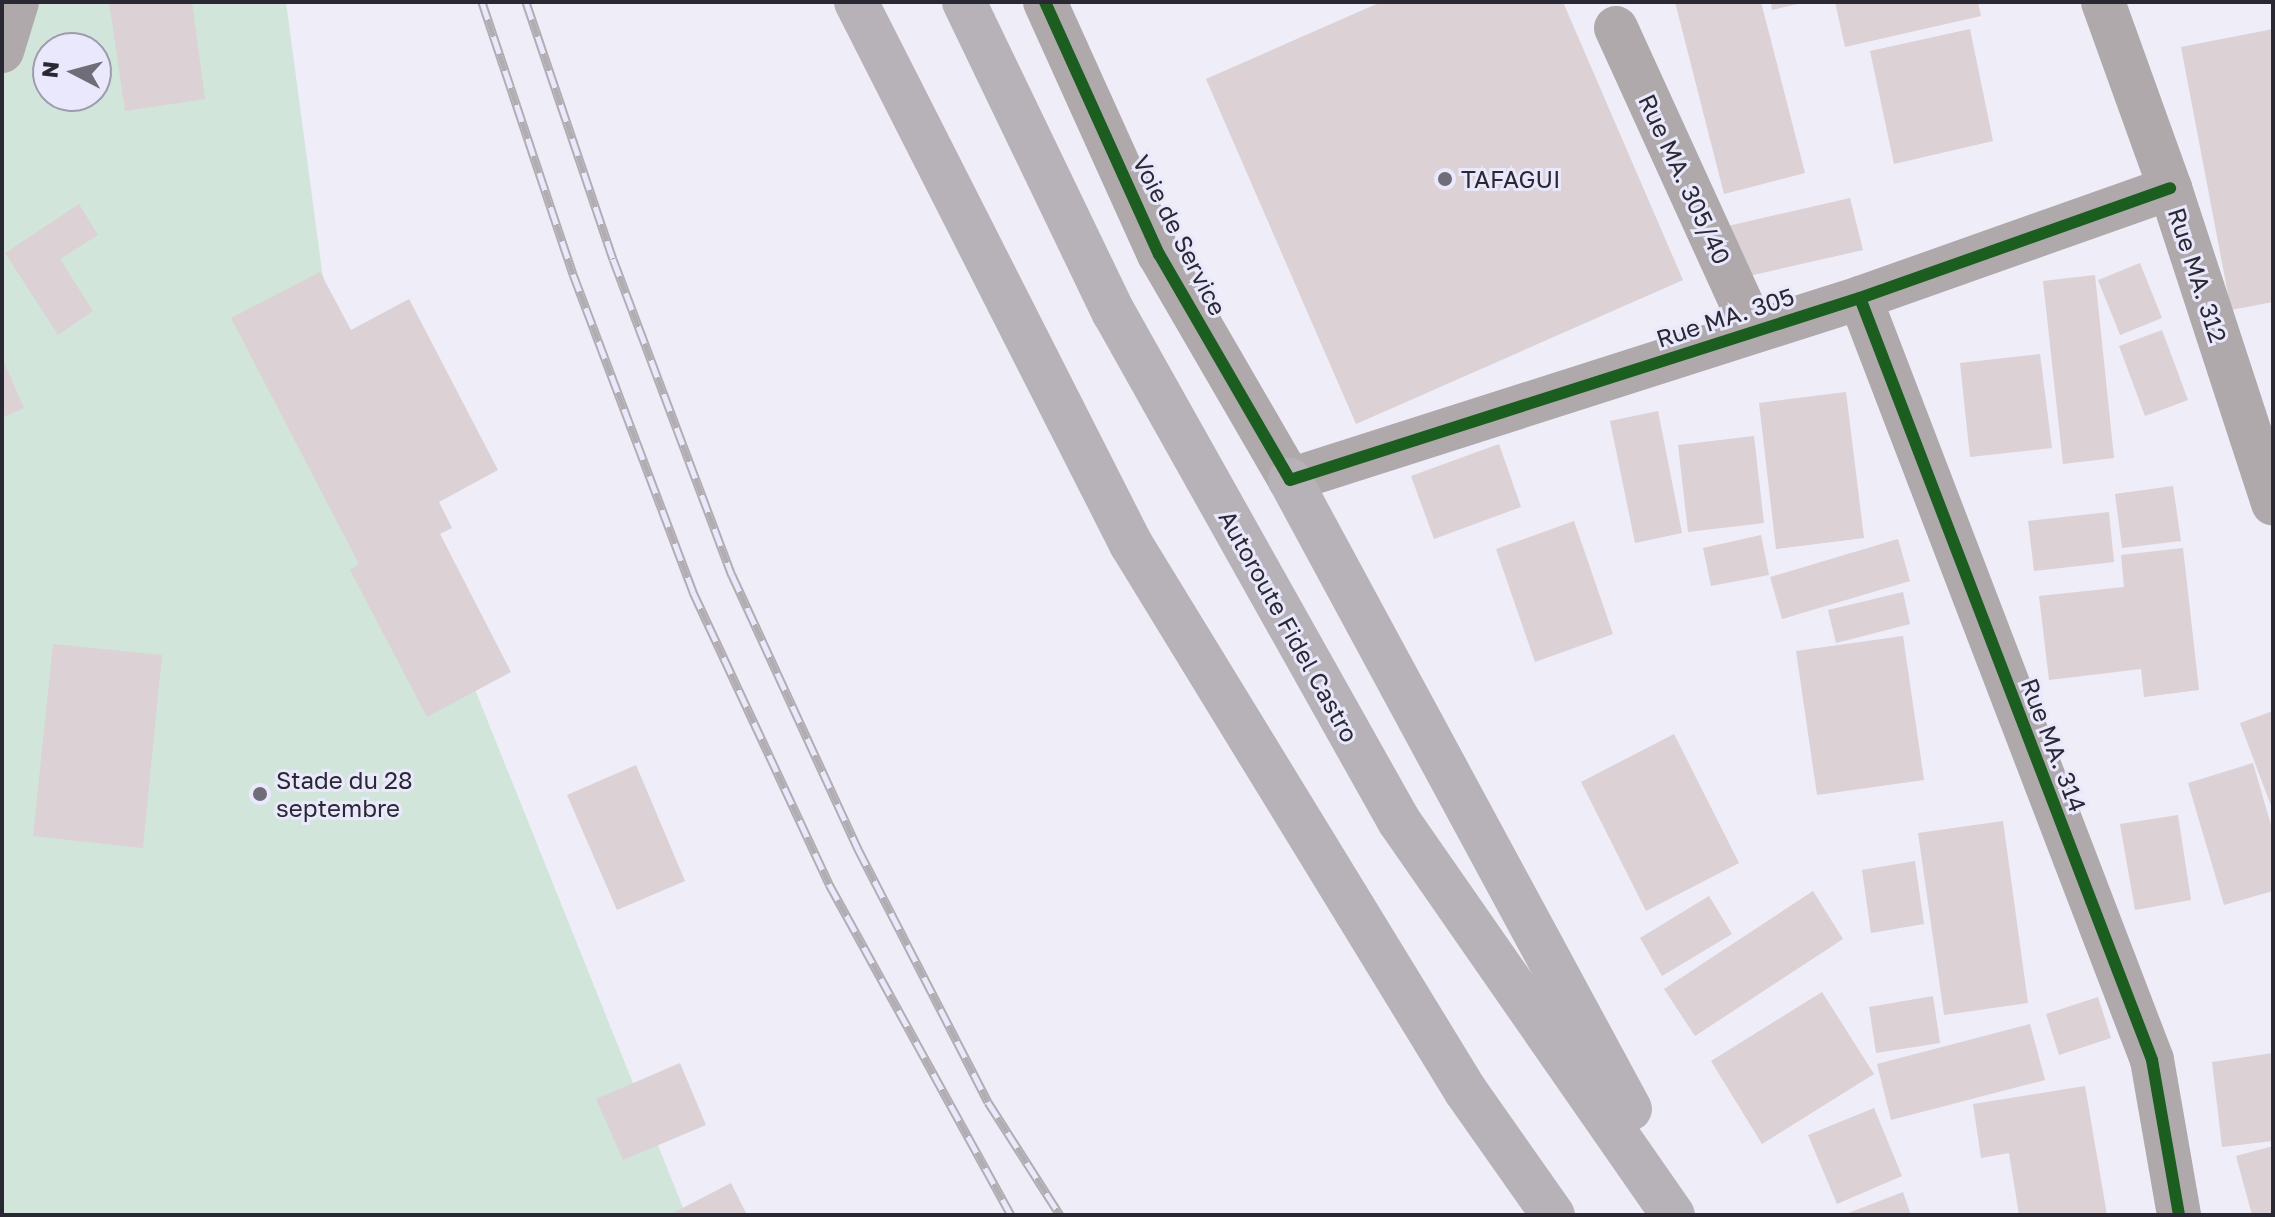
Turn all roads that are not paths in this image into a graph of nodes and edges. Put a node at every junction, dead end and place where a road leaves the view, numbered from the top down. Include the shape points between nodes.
1 (17, 2) edge
2 (856, 2) edge
3 (964, 2) edge
4 (1045, 2) edge
5 (2115, 5) edge
6 (1616, 28) dead end
7 (2, 51) edge
8 (2170, 188) junction
9 (1860, 298) junction
10 (1754, 331) junction
11 (1290, 480) junction
12 (2273, 504) edge
13 (1553, 1215) edge
14 (1673, 1215) edge
15 (1691, 1215) edge
16 (2179, 1215) edge

1 - 7 street
2 - 13 highway via 1131,544 1465,1090
3 - 14 highway, Autoroute Fidel Castro via 1114,313 1399,821
4 - 11 street, Voie de Service via 1159,254
5 - 8 street, Rue MA. 312
6 - 10 street, Rue MA. 305/40
8 - 9 street, Rue MA. 305
8 - 12 street, Rue MA. 312
9 - 10 street, Rue MA. 305
9 - 16 street, Rue MA. 314 via 2152,1060
10 - 11 street, Rue MA. 305
11 - 15 highway

